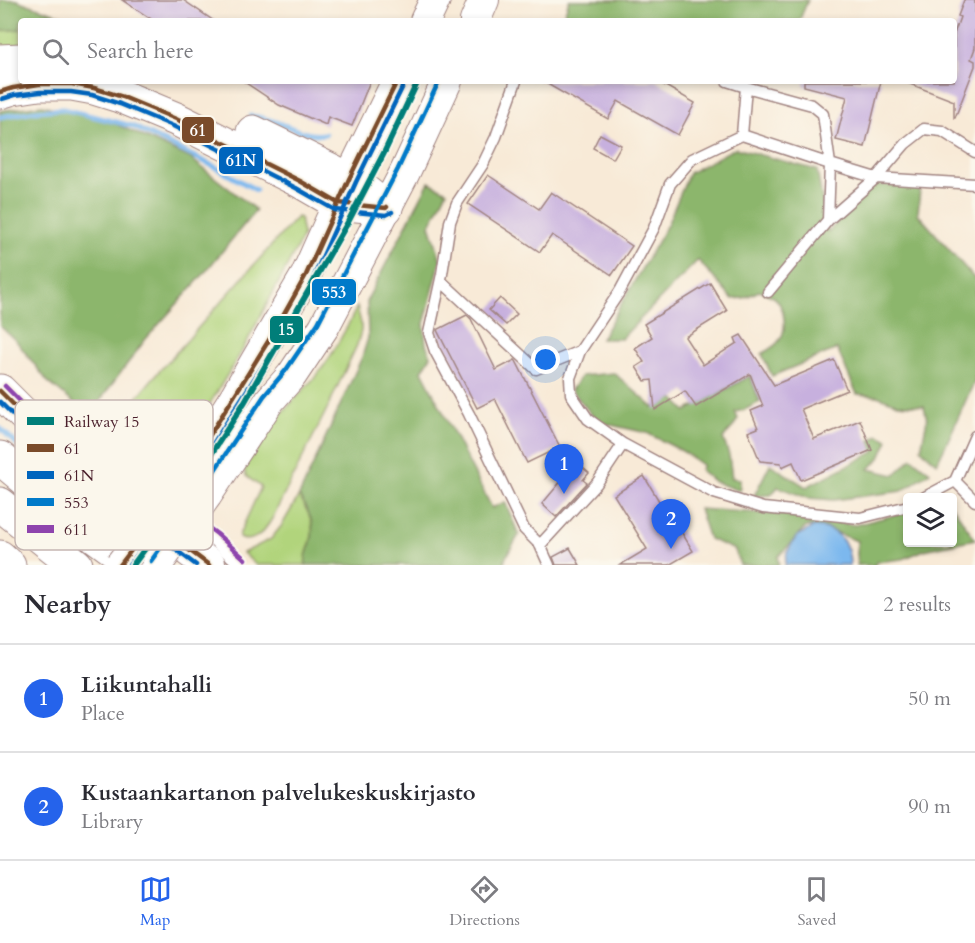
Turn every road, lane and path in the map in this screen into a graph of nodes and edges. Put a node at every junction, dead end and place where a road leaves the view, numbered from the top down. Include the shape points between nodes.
1 (435, 0) edge
2 (484, 0) edge
3 (426, 18) edge
4 (476, 18) edge
5 (18, 60) edge
6 (0, 61) edge
7 (149, 84) edge
8 (396, 84) edge
9 (446, 84) edge
10 (515, 84) edge
11 (736, 84) edge
12 (746, 87) junction
13 (0, 92) edge
14 (742, 135) junction
15 (975, 152) edge
16 (830, 164) junction
17 (876, 178) junction
18 (975, 184) edge
19 (344, 191) junction
20 (386, 208) junction
21 (828, 220) junction
22 (441, 281) junction
23 (768, 292) dead end
24 (580, 351) junction
25 (0, 391) edge
26 (15, 406) edge
27 (213, 432) edge
28 (975, 436) edge
29 (623, 444) junction
30 (0, 458) edge
31 (15, 470) edge
32 (955, 482) junction
33 (213, 486) edge
34 (934, 493) edge
35 (975, 501) edge
36 (0, 504) edge
37 (903, 507) edge
38 (15, 516) edge
39 (213, 540) edge
40 (540, 545) junction
41 (57, 550) edge
42 (114, 550) edge
43 (131, 550) edge
44 (168, 550) edge
45 (189, 550) edge
46 (0, 559) edge
47 (9, 565) edge
48 (76, 565) edge
49 (120, 565) edge
50 (135, 565) edge
51 (157, 565) edge
52 (209, 565) edge
53 (240, 565) edge
54 (549, 565) edge

1 - 3 main road
2 - 4 main road
5 - 6 highway
7 - 19 highway via 186,99
8 - 19 main road
9 - 20 main road
10 - 22 lane via 496,137 450,222
11 - 12 lane
12 - 14 lane
12 - 16 lane via 820,110
13 - 19 highway via 39,84 94,88 176,119 300,181
14 - 16 lane
14 - 24 lane via 692,159 670,184 654,228 620,291
15 - 17 lane via 942,131 924,129 905,144
16 - 17 lane
16 - 21 lane
17 - 18 lane
17 - 21 lane
19 - 20 highway
19 - 27 main road, bridge via 306,275
20 - 33 main road, bridge via 324,327
21 - 23 lane
22 - 24 lane via 536,369
22 - 40 lane via 429,333 435,351 524,529
24 - 29 lane via 570,378 571,394 588,419
25 - 26 highway
28 - 32 lane
29 - 37 lane via 714,493 763,508 860,519
29 - 40 lane via 597,483
30 - 31 highway
32 - 34 lane
32 - 35 lane
36 - 38 highway
39 - 53 lane
40 - 54 lane
41 - 48 highway
42 - 50 highway
43 - 49 main road, bridge
44 - 51 main road, bridge
45 - 52 highway
46 - 47 highway

